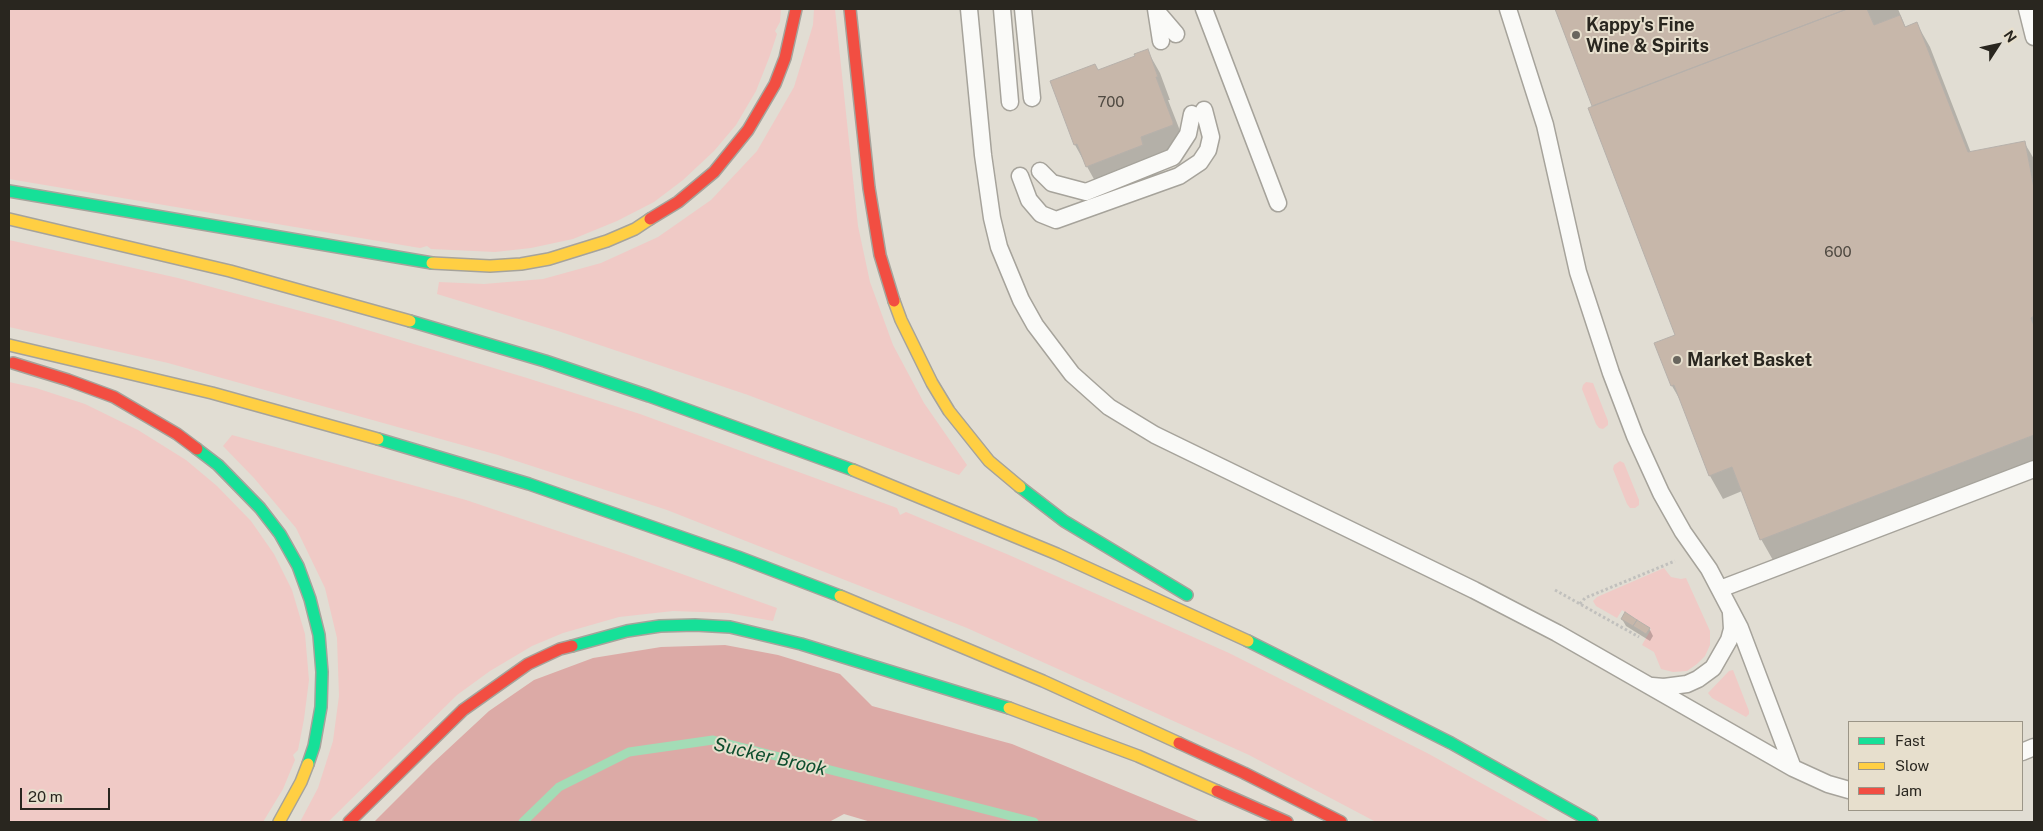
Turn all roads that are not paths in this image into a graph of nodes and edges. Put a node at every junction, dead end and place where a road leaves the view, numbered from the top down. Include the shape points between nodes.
1 (796, 9) edge
2 (850, 9) edge
3 (969, 9) edge
4 (1002, 9) edge
5 (1023, 9) edge
6 (1204, 9) edge
7 (1508, 9) edge
8 (2027, 9) edge
9 (1157, 11) edge
10 (1169, 37) dead end
11 (2034, 37) edge
12 (1032, 98) dead end
13 (1010, 102) dead end
14 (1040, 171) dead end
15 (1020, 176) dead end
16 (9, 191) edge
17 (1278, 202) dead end
18 (9, 219) edge
19 (9, 345) edge
20 (9, 362) edge
21 (2034, 469) edge
22 (1720, 589) junction
23 (1194, 599) dead end
24 (1731, 608) junction
25 (1227, 619) dead end
26 (1647, 685) junction
27 (1354, 694) junction
28 (1793, 768) junction
29 (1848, 790) edge
30 (279, 822) edge
31 (349, 822) edge
32 (1287, 822) edge
33 (1340, 822) edge
34 (1592, 822) edge

1 - 16 highway via 785,58 771,91 748,130 714,172 678,202 635,229 549,259 490,266 432,263
2 - 23 highway via 869,188 880,255 901,320 932,383 968,436 1014,483 1064,521
3 - 26 lane via 983,155 999,247 1035,326 1072,374 1109,407 1155,435 1474,590
4 - 13 lane
5 - 12 lane
6 - 17 lane
7 - 22 lane via 1545,125 1578,272 1611,373 1660,493
8 - 11 lane
9 - 10 lane
14 - 15 lane via 1052,184 1086,192 1173,157 1198,112 1211,137 1200,162 1179,176 1056,220 1041,214 1029,200
18 - 27 highway via 325,296 545,362 658,400 854,471 1057,554 1157,598
19 - 33 highway via 212,393 423,451 538,487 738,557 1043,681 1235,769
20 - 30 highway via 114,397 158,421 218,464 280,534 298,566 310,599 319,635 322,672 321,707 314,746 301,782
21 - 22 lane
22 - 24 lane
24 - 26 lane via 1729,640 1713,668 1687,684
24 - 28 lane
25 - 27 highway
26 - 28 lane
27 - 34 highway via 1460,748
28 - 29 lane
31 - 32 highway via 463,710 528,664 560,649 611,635 660,626 695,625 730,627 774,637 1000,705 1138,756

